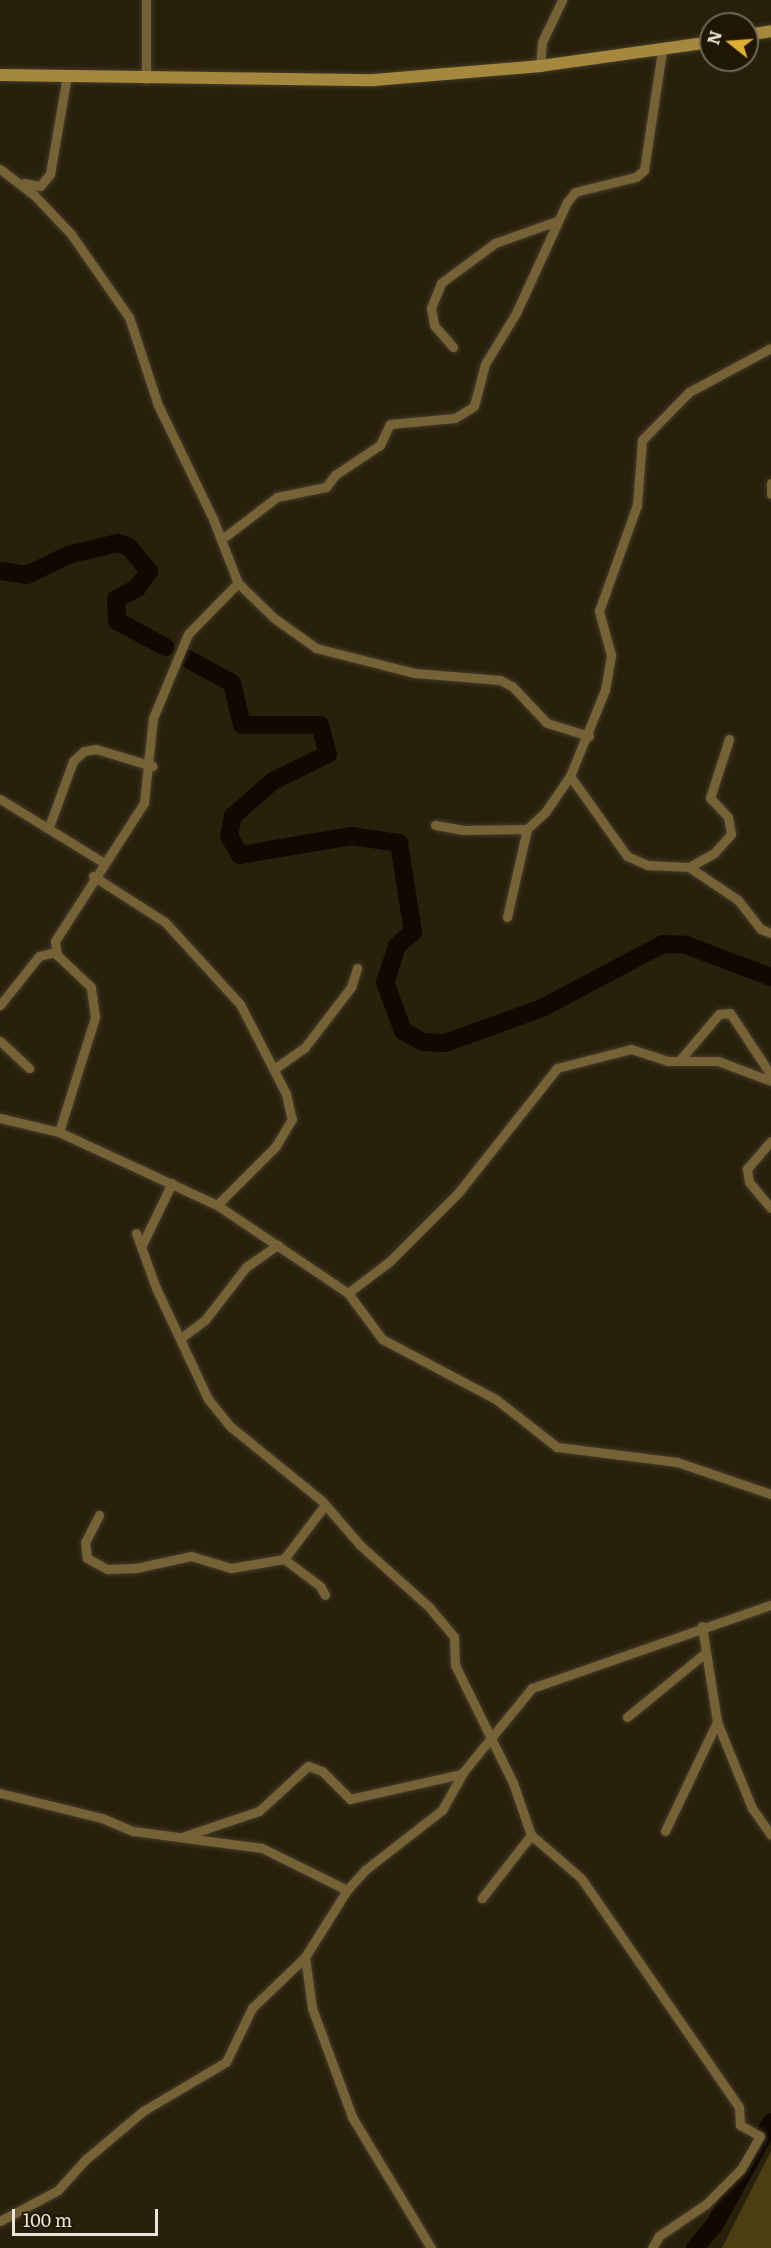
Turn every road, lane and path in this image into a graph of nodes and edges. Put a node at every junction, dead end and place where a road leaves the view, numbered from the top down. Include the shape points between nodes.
1 (146, 0) edge
2 (562, 0) edge
3 (699, 44) edge
4 (662, 51) junction
5 (540, 66) junction
6 (0, 75) edge
7 (67, 76) junction
8 (146, 79) junction
9 (0, 168) edge
10 (10, 176) junction
11 (554, 222) junction
12 (453, 348) dead end
13 (771, 348) edge
14 (771, 483) edge
15 (771, 494) edge
16 (222, 539) junction
17 (238, 583) junction
18 (589, 736) junction
19 (729, 739) dead end
20 (152, 766) junction
21 (570, 776) junction
22 (0, 799) edge
23 (435, 825) dead end
24 (49, 828) junction
25 (527, 829) junction
26 (103, 862) junction
27 (689, 867) junction
28 (93, 876) junction
29 (507, 917) dead end
30 (771, 933) edge
31 (55, 952) junction
32 (357, 968) dead end
33 (0, 1005) edge
34 (0, 1041) edge
35 (679, 1061) junction
36 (29, 1068) dead end
37 (274, 1069) junction
38 (771, 1075) edge
39 (771, 1081) edge
40 (0, 1118) edge
41 (59, 1132) junction
42 (771, 1141) edge
43 (172, 1183) junction
44 (217, 1205) junction
45 (771, 1208) edge
46 (136, 1233) dead end
47 (278, 1245) junction
48 (141, 1246) junction
49 (348, 1293) junction
50 (182, 1338) junction
51 (771, 1494) edge
52 (325, 1504) junction
53 (99, 1515) dead end
54 (284, 1559) junction
55 (325, 1595) dead end
56 (771, 1605) edge
57 (702, 1626) junction
58 (704, 1654) junction
59 (627, 1717) dead end
60 (717, 1722) junction
61 (491, 1736) junction
62 (462, 1774) junction
63 (0, 1793) edge
64 (665, 1832) dead end
65 (531, 1835) junction
66 (771, 1835) edge
67 (172, 1838) junction
68 (347, 1890) junction
69 (482, 1898) dead end
70 (305, 1957) junction
71 (0, 2222) edge
72 (431, 2248) edge
73 (652, 2248) edge

1 - 8 street
2 - 5 street via 542,42
3 - 4 main road
4 - 5 main road
4 - 11 street via 644,170 636,177 575,192
5 - 8 main road via 374,80
6 - 7 main road
7 - 8 main road
7 - 10 street via 50,174 40,186
9 - 10 street
10 - 16 street via 71,234 129,317 158,405
11 - 12 street via 495,243 441,283 431,308 434,325
11 - 16 street via 516,313 485,364 474,406 455,418 390,424 380,445 335,475 326,487 277,497
13 - 18 street via 689,392 642,440 637,505 599,611 611,655
14 - 15 street
16 - 17 street
17 - 18 street via 274,618 316,648 415,673 500,680 512,686 547,723
17 - 20 street via 188,634 153,718
18 - 21 street
19 - 27 street via 710,798 728,817 731,834 714,853
20 - 24 street via 96,749 84,751 73,761
20 - 26 street via 144,803
21 - 25 street
21 - 27 street via 627,856 646,865
22 - 24 street
23 - 25 street via 464,830
24 - 26 street
25 - 29 street
26 - 28 street
27 - 30 street via 738,900 761,929
28 - 31 street via 55,941
28 - 37 street via 165,922 190,947 240,1004
31 - 33 street via 39,956
31 - 41 street via 90,987 95,1017
32 - 37 street via 351,987 305,1047
34 - 36 street
35 - 38 street via 719,1014 730,1013
35 - 39 street via 718,1061
35 - 49 street via 631,1049 557,1068 458,1193 390,1261
37 - 44 street via 292,1119 276,1146
40 - 41 street
41 - 43 street
42 - 45 street via 747,1169 749,1182
43 - 44 street
43 - 48 street
44 - 47 street
46 - 48 street
47 - 49 street
47 - 50 street via 246,1267 205,1320
48 - 50 street via 164,1307
49 - 51 street via 382,1339 497,1400 557,1447 677,1462
50 - 52 street via 208,1399 231,1427
52 - 54 street
52 - 61 street via 360,1545 429,1607 454,1637 455,1665
53 - 54 street via 85,1542 87,1558 107,1569 136,1568 191,1556 231,1568
54 - 55 street via 320,1586
56 - 57 street
57 - 58 street
57 - 61 street via 540,1683
58 - 59 street
58 - 60 street
60 - 64 street
60 - 66 street via 752,1808
61 - 62 street
61 - 65 street
62 - 67 street via 350,1799 322,1771 308,1766 259,1811 222,1821 196,1834
62 - 68 street via 442,1810 365,1870
63 - 67 street
65 - 69 street
65 - 73 street via 580,1878 739,2107 740,2125 760,2136 741,2169 706,2204 659,2236
67 - 68 street via 262,1848
68 - 70 street
70 - 71 street via 252,2008 226,2062 143,2110 85,2160 58,2190
70 - 72 street via 315,2018 352,2117

